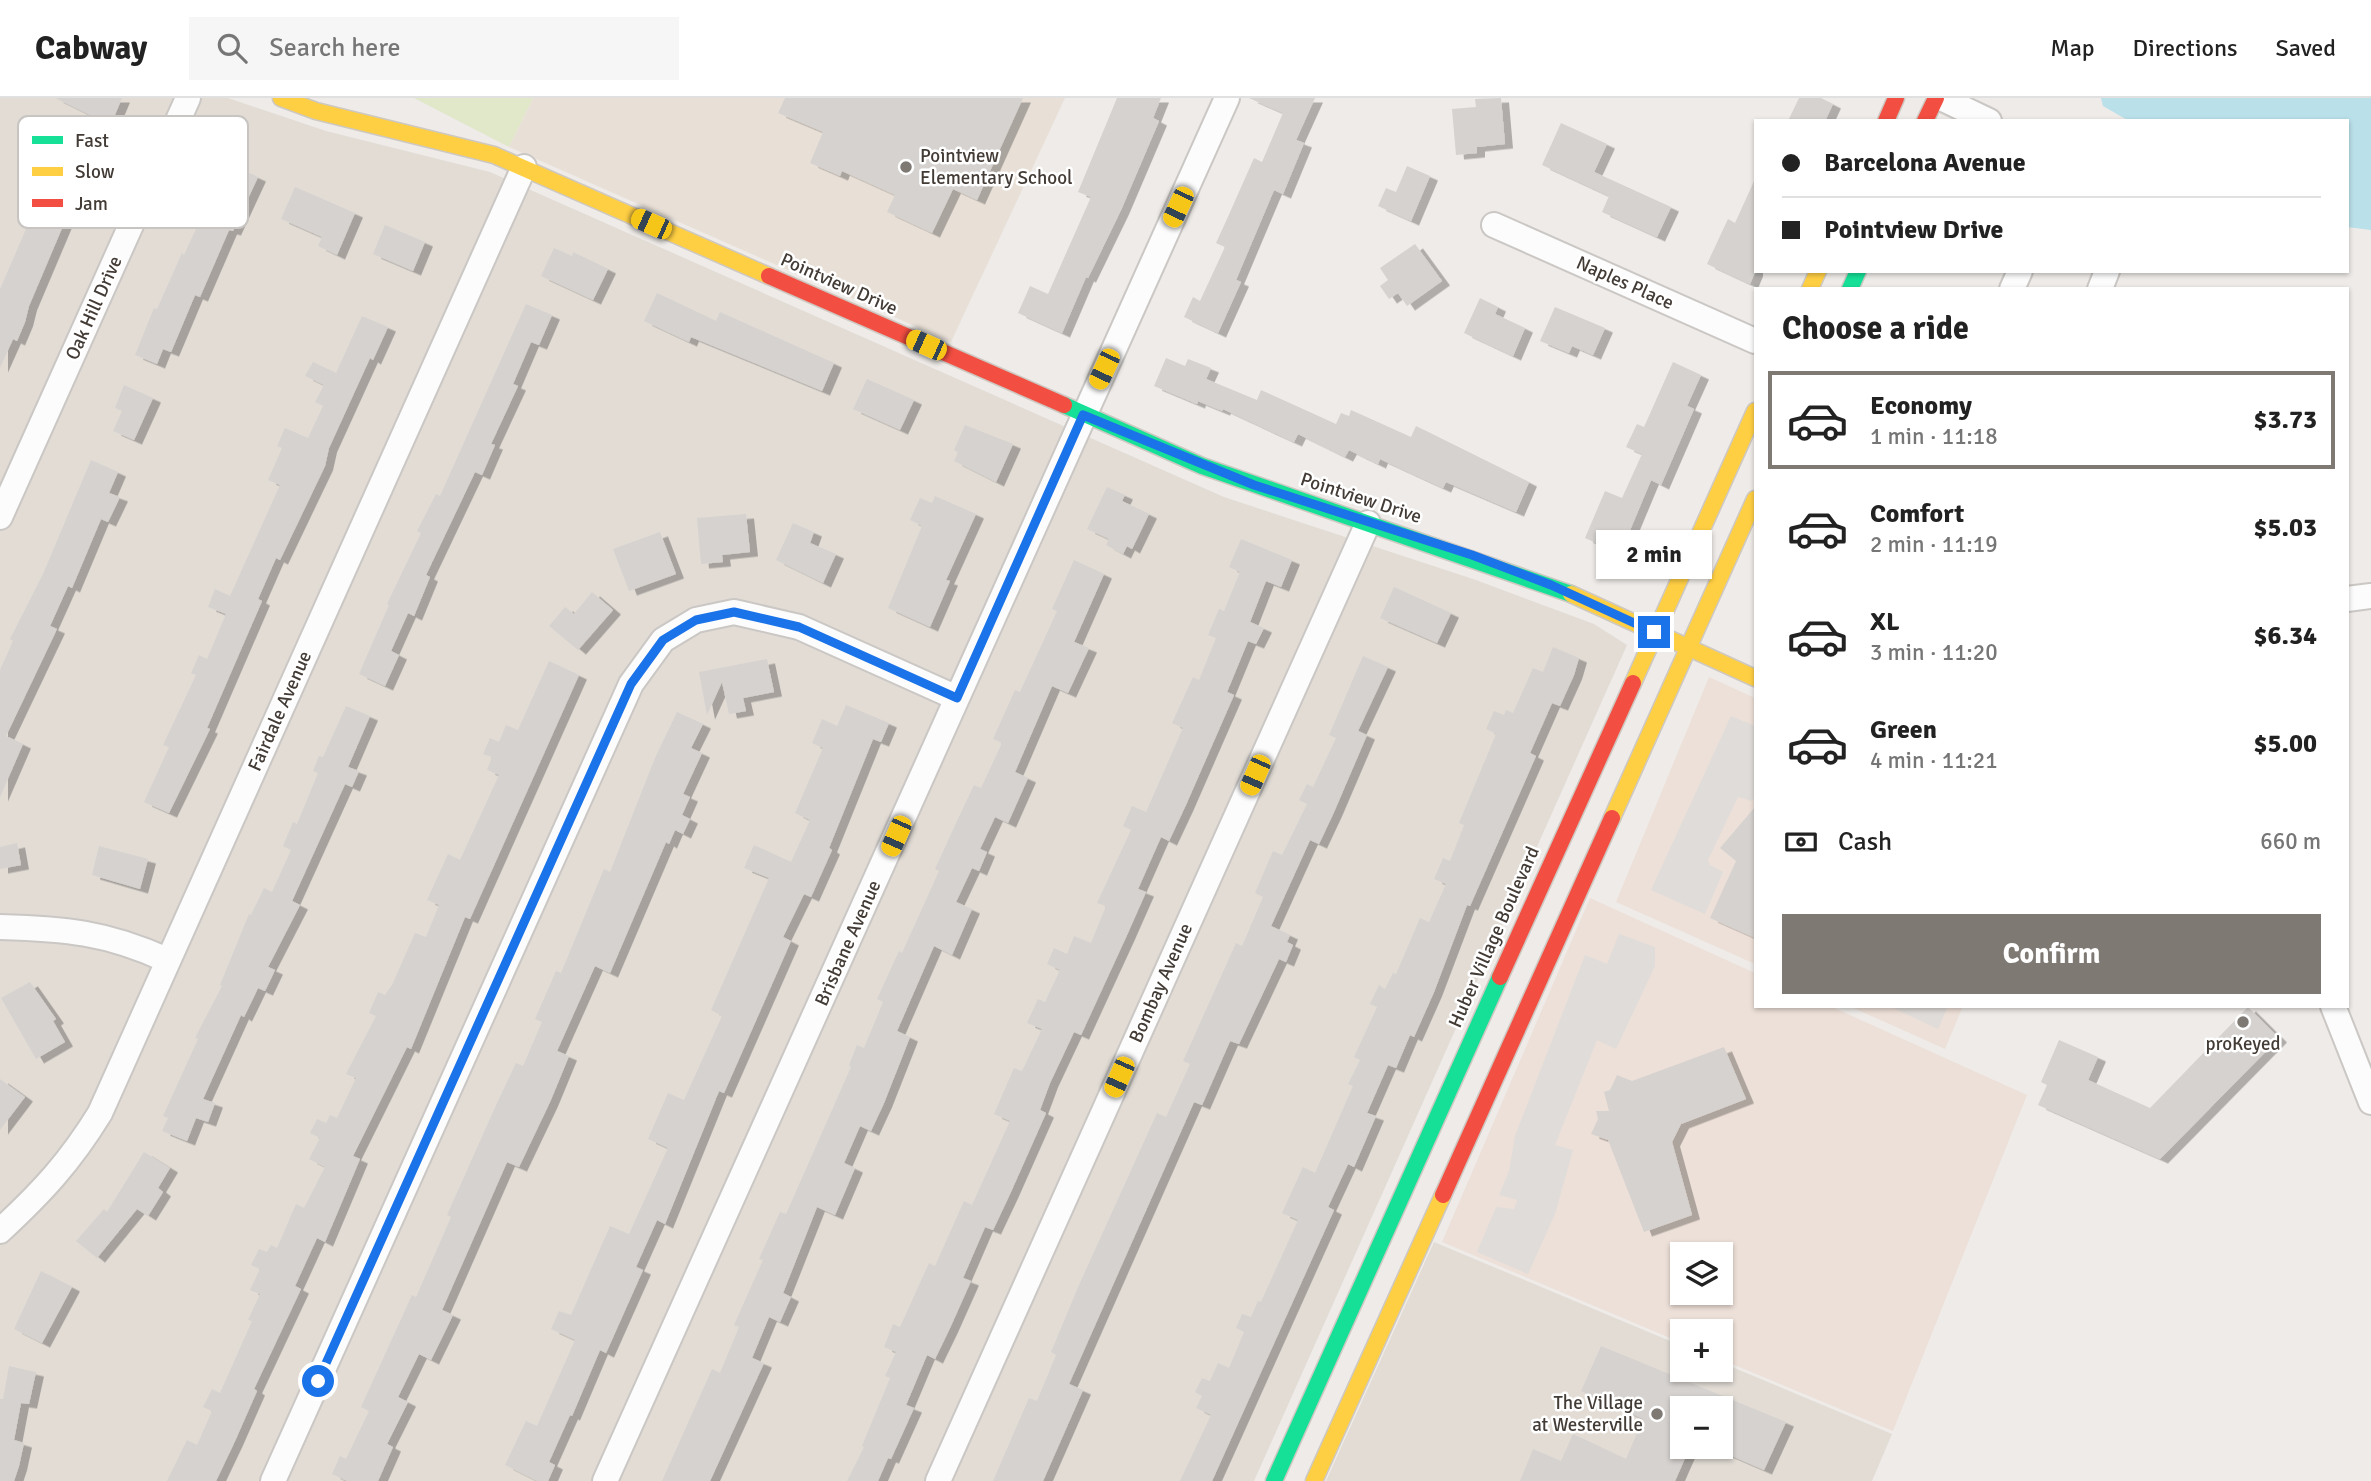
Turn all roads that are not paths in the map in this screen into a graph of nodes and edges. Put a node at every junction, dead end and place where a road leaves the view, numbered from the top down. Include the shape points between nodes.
1 (188, 98) edge
2 (281, 98) edge
3 (1227, 98) edge
4 (1896, 98) edge
5 (1936, 98) edge
6 (1941, 98) edge
7 (180, 116) edge
8 (1887, 119) edge
9 (1926, 119) edge
10 (1985, 119) edge
11 (523, 167) junction
12 (1494, 225) dead end
13 (130, 228) edge
14 (1754, 341) edge
15 (1754, 413) edge
16 (1083, 415) junction
17 (1754, 501) edge
18 (0, 517) edge
19 (1368, 523) junction
20 (2371, 596) edge
21 (2349, 599) edge
22 (1654, 632) junction
23 (1687, 647) junction
24 (1754, 678) edge
25 (957, 698) junction
26 (0, 927) edge
27 (167, 960) junction
28 (2334, 1008) edge
29 (2371, 1102) edge
30 (0, 1231) edge
31 (273, 1481) edge
32 (605, 1481) edge
33 (938, 1481) edge
34 (1275, 1481) edge
35 (1314, 1481) edge

1 - 7 street, Oak Hill Drive
2 - 11 street, Pointview Drive via 316,111 494,155
3 - 16 street, Brisbane Avenue
4 - 8 street
5 - 9 street
6 - 10 street
11 - 16 street, Pointview Drive
11 - 27 street, Fairdale Avenue
12 - 14 street, Naples Place
13 - 18 street, Oak Hill Drive
15 - 22 street, Huber Village Boulevard
16 - 19 street, Pointview Drive via 1202,466
16 - 25 street, Brisbane Avenue
17 - 23 street
19 - 22 street, Pointview Drive via 1551,585
19 - 33 street, Bombay Avenue
20 - 21 street
22 - 23 street, Pointview Drive
22 - 34 street, Huber Village Boulevard
23 - 24 street, Pointview Drive
23 - 35 street
25 - 31 street via 799,627 734,612 696,620 663,640 631,684
25 - 32 street, Brisbane Avenue
26 - 27 street via 76,930 137,946
27 - 30 street, Fairdale Avenue via 100,1113 72,1158
28 - 29 street

